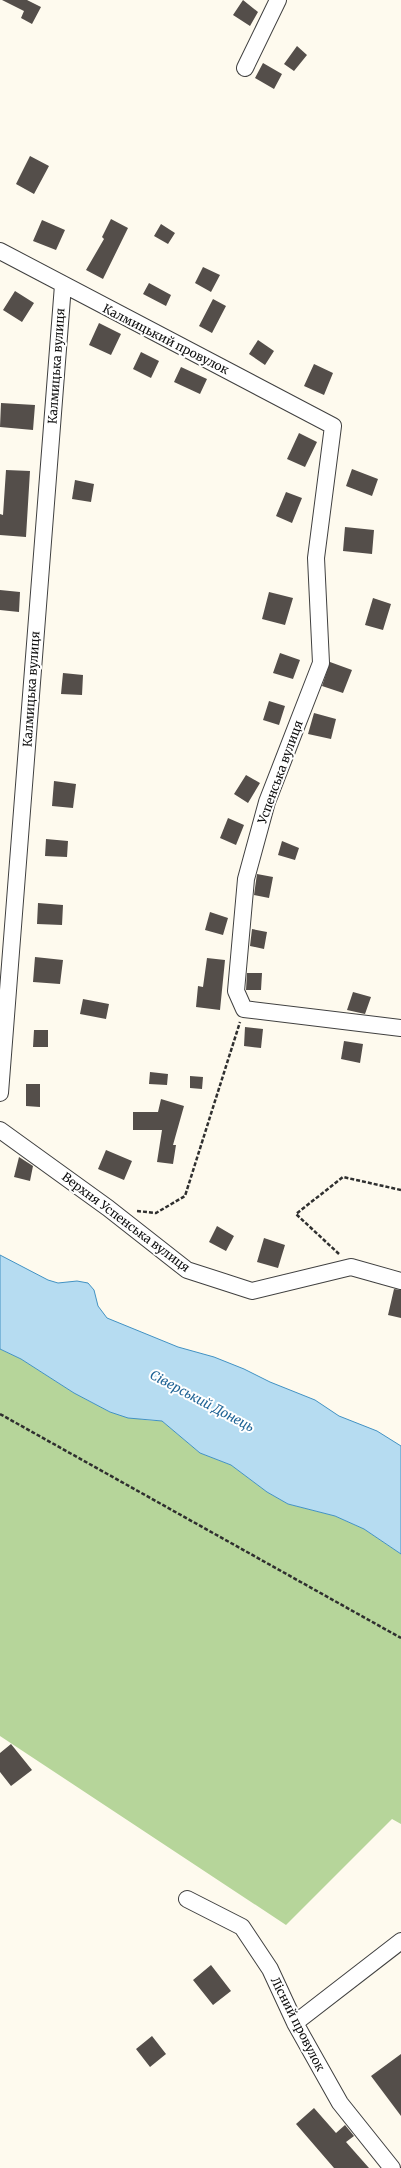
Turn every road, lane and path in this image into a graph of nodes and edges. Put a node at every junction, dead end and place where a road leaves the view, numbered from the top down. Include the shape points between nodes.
1 (278, 0) edge
2 (245, 68) dead end
3 (0, 251) edge
4 (63, 285) junction
5 (333, 426) joint
6 (244, 1009) junction
7 (401, 1028) edge
8 (0, 1093) edge
9 (0, 1130) edge
10 (401, 1190) edge
11 (136, 1211) dead end
12 (344, 1260) dead end
13 (401, 1280) edge
14 (0, 1414) edge
15 (401, 1638) edge
16 (187, 1899) dead end
17 (401, 1940) edge
18 (295, 2023) junction
19 (392, 2168) edge

1 - 2 street
3 - 4 street, Калмицький провулок
4 - 5 street, Калмицький провулок
4 - 8 street, Калмицька вулиця
5 - 6 street, Успенська вулиця via 316,558 321,663 267,802 246,879 236,991
6 - 7 street
6 - 11 path via 185,1196 156,1213
9 - 13 street, Верхня Успенська вулиця via 108,1208 187,1270 252,1290 351,1267
10 - 12 path via 343,1177 296,1214
14 - 15 path
16 - 18 street, Лісний провулок via 242,1927 270,1969
17 - 18 street
18 - 19 street, Лісний провулок via 340,2103

